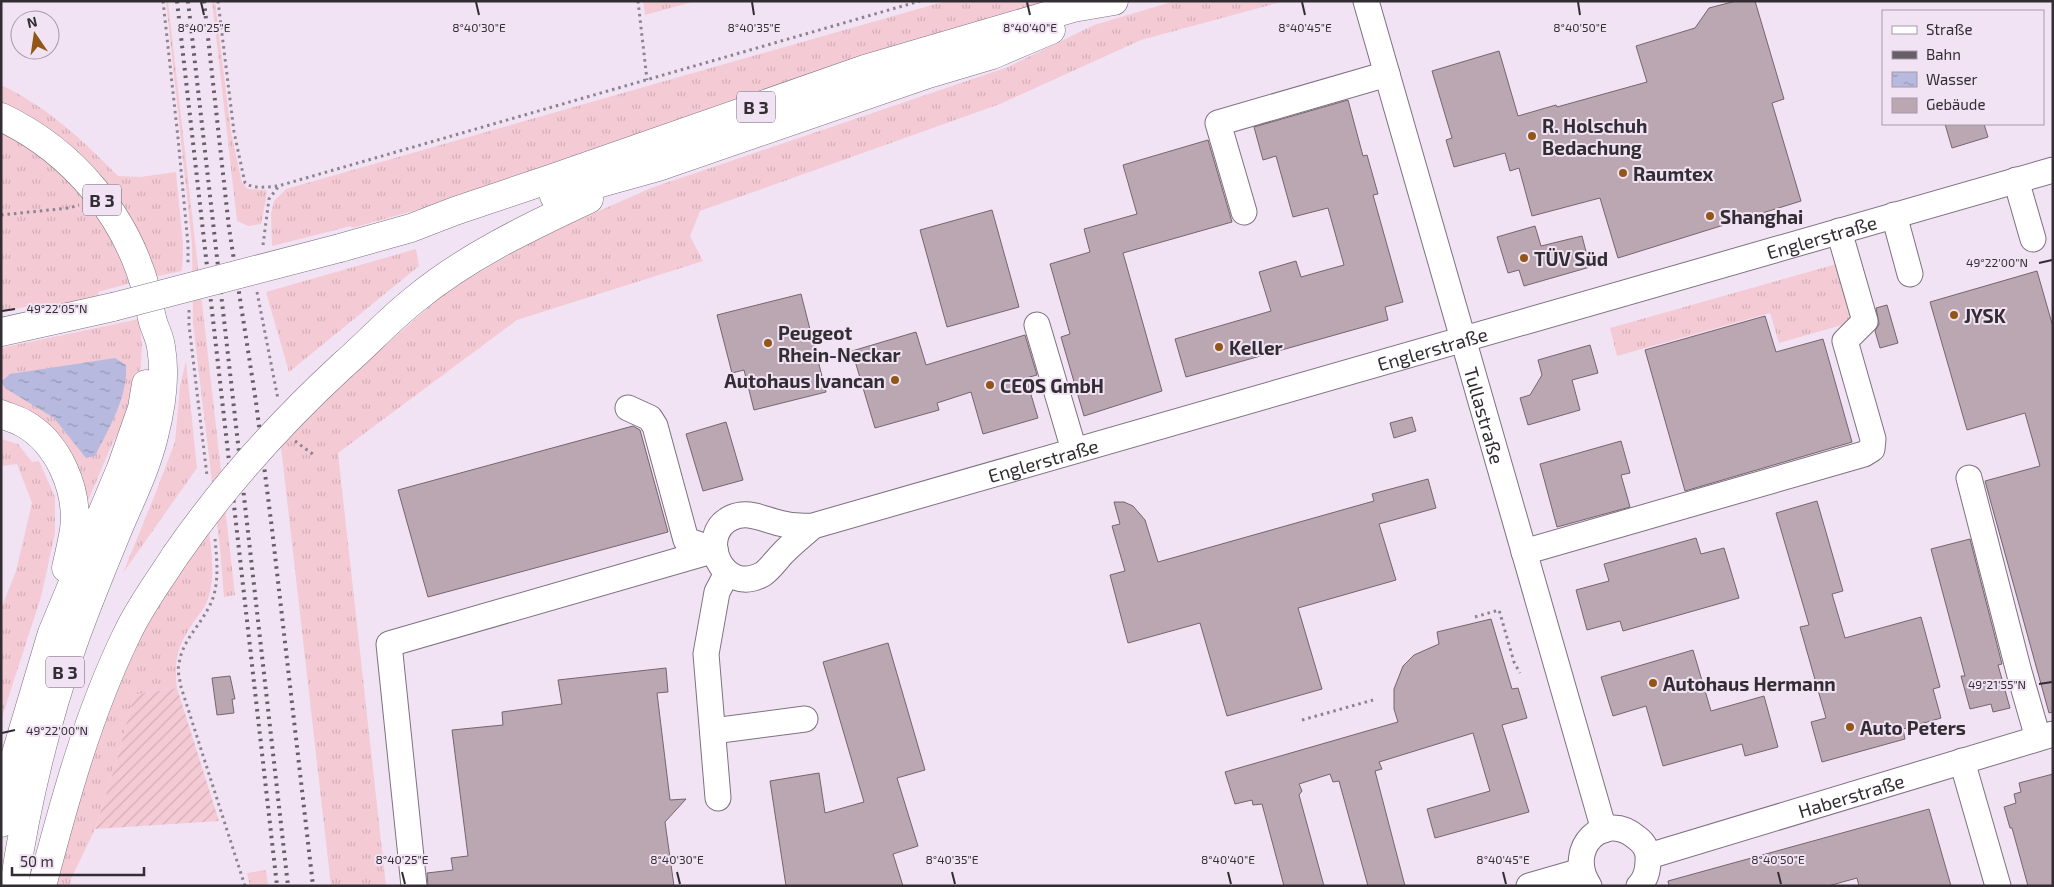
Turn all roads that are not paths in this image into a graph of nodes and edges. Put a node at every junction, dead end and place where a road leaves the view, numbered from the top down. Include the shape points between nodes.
1 (1366, 1) edge
2 (1110, 2) edge
3 (1387, 74) junction
4 (1, 117) edge
5 (658, 167) junction
6 (2053, 170) edge
7 (2016, 180) junction
8 (1244, 212) dead end
9 (1894, 215) junction
10 (412, 228) junction
11 (1839, 231) junction
12 (2033, 239) dead end
13 (1910, 274) dead end
14 (152, 320) junction
15 (1037, 325) dead end
16 (1, 332) edge
17 (1463, 340) junction
18 (628, 408) dead end
19 (1, 414) edge
20 (1074, 450) junction
21 (1969, 478) dead end
22 (813, 526) junction
23 (714, 550) junction
24 (1524, 552) junction
25 (726, 573) junction
26 (52, 633) junction
27 (805, 719) dead end
28 (713, 731) junction
29 (2046, 736) edge
30 (1962, 761) junction
31 (718, 798) dead end
32 (1, 823) edge
33 (1604, 830) junction
34 (1648, 856) junction
35 (1585, 878) edge
36 (14, 886) edge
37 (42, 886) edge
38 (414, 886) edge
39 (1529, 886) edge
40 (1639, 886) edge
41 (1998, 886) edge

1 - 3 street, Tullastraße
2 - 5 main road, B 3 via 992,55
2 - 10 main road, B 3 via 1073,8 865,69
3 - 8 street via 1218,123
3 - 17 street, Tullastraße
4 - 14 main road, B 3 via 46,143 70,163 101,199 124,232 142,275
5 - 10 main road, B 3 via 458,221
5 - 37 main road, B 3, bridge via 486,250 413,301 305,400 245,464 175,556 128,632 93,712
6 - 7 street, Englerstraße
7 - 9 street, Englerstraße
7 - 12 street
9 - 11 street, Englerstraße
9 - 13 street
10 - 16 main road, B 3, bridge via 113,307
11 - 17 street, Englerstraße
11 - 24 street via 1865,321 1845,341 1873,439 1872,449 1864,454
14 - 26 main road, B 3 via 142,408 121,468
14 - 36 main road, B 3 via 161,346 163,373 154,436 145,467 70,653 39,762
15 - 20 street
17 - 20 street, Englerstraße
17 - 24 street, Tullastraße
18 - 23 street via 650,418 655,426 686,540
19 - 26 main road, B 3 via 24,423 44,440 61,462 72,491 74,528
20 - 22 street, Englerstraße
21 - 29 street via 2017,666
22 - 23 street, Englerstraße via 792,526 758,516 731,518 721,525
22 - 25 street, Englerstraße via 763,573 748,579 734,578
23 - 25 street
23 - 38 street via 389,644
24 - 33 street, Tullastraße
25 - 28 street via 717,592 706,654
26 - 32 main road, B 3 via 15,757
27 - 28 street
28 - 31 street
29 - 30 street, Haberstraße
30 - 34 street, Haberstraße
30 - 41 street
33 - 34 street via 1618,828 1631,832 1642,842
33 - 35 street via 1593,836 1581,855
34 - 40 street via 1648,870
35 - 39 street

